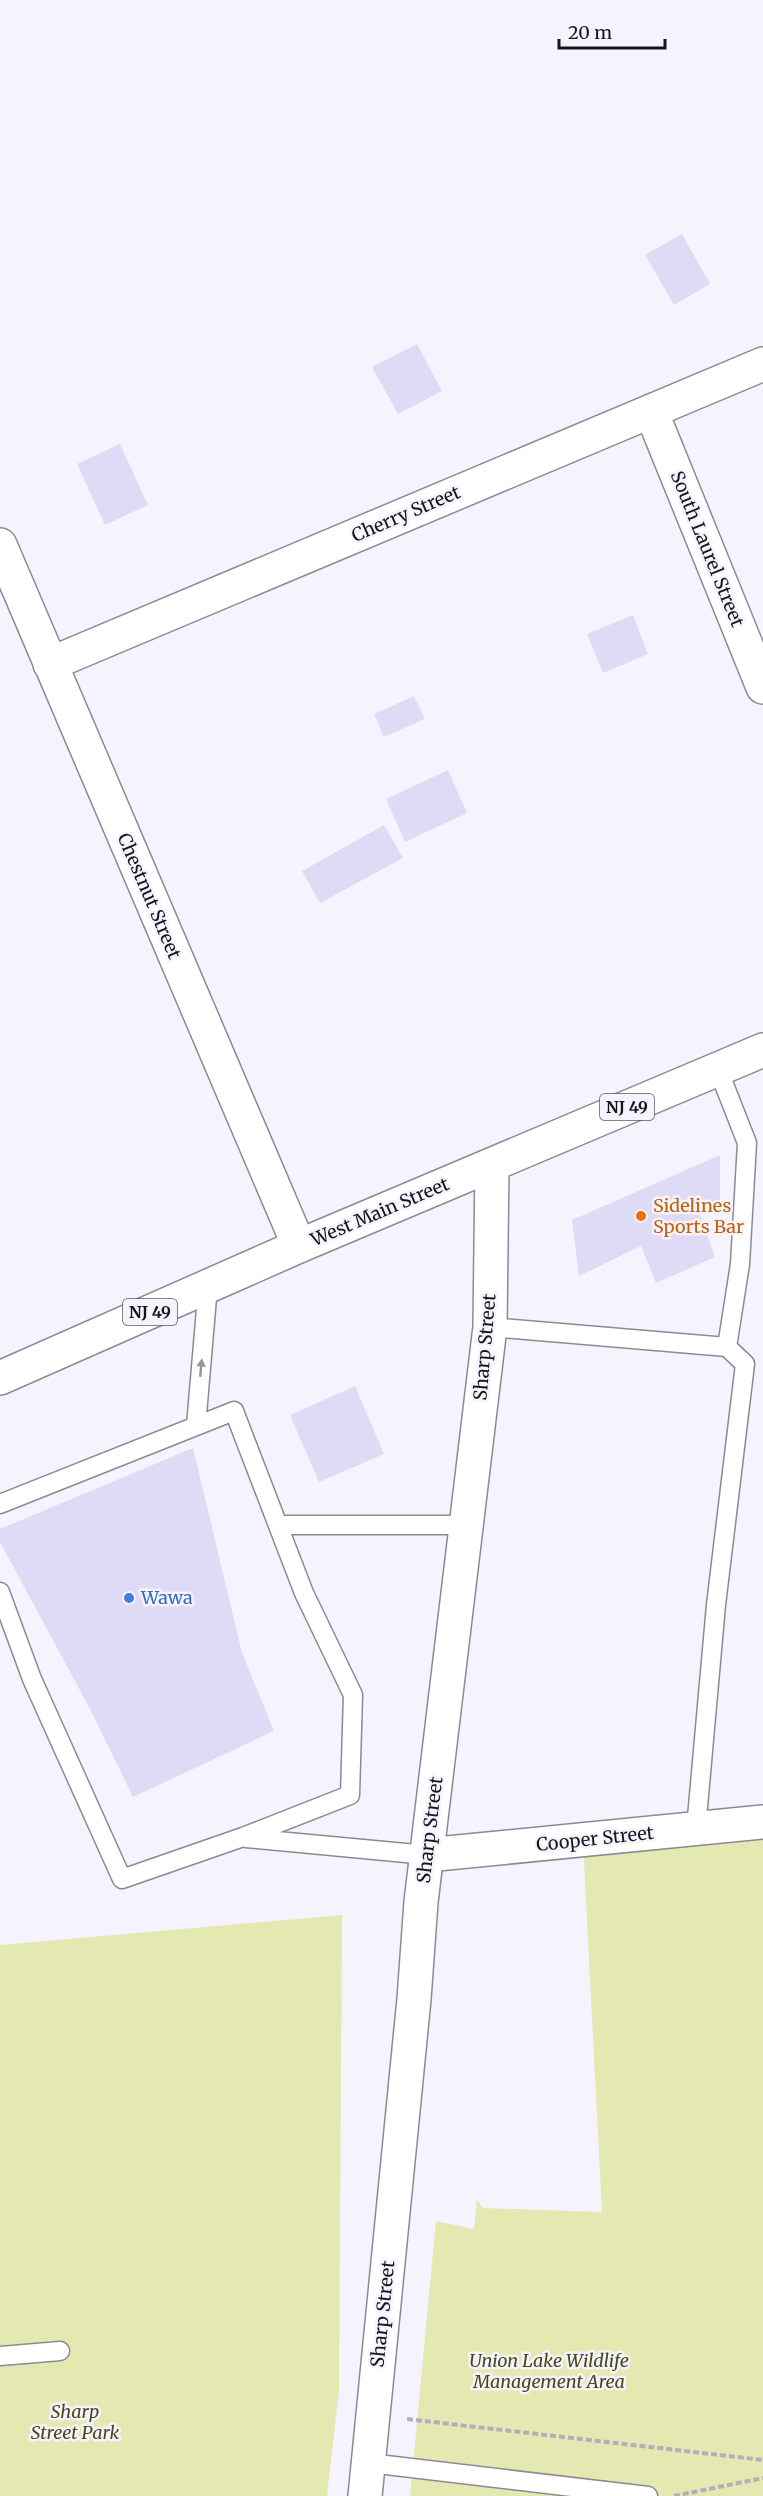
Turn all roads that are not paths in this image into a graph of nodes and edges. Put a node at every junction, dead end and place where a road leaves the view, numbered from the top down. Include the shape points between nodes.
1 (763, 364) edge
2 (651, 411) junction
3 (0, 545) edge
4 (50, 664) junction
5 (763, 687) edge
6 (763, 1050) edge
7 (718, 1069) junction
8 (492, 1165) junction
9 (299, 1246) junction
10 (208, 1286) junction
11 (490, 1327) junction
12 (727, 1347) junction
13 (0, 1378) edge
14 (196, 1426) junction
15 (0, 1504) edge
16 (278, 1525) junction
17 (466, 1525) junction
18 (0, 1592) edge
19 (763, 1822) edge
20 (696, 1829) junction
21 (243, 1837) junction
22 (427, 1855) junction
23 (60, 2351) dead end
24 (0, 2356) edge
25 (369, 2463) junction
26 (365, 2496) edge
27 (648, 2496) edge

1 - 2 main road, Cherry Street
2 - 4 main road, Cherry Street
2 - 5 main road, South Laurel Street
3 - 4 main road, Chestnut Street
4 - 9 main road, Chestnut Street
6 - 7 main road, West Main Street / NJ 49
7 - 8 main road, West Main Street / NJ 49
7 - 12 lane via 747,1143 740,1263
8 - 9 main road, West Main Street / NJ 49
8 - 11 main road, Sharp Street
9 - 10 main road, West Main Street / NJ 49
10 - 13 main road, West Main Street / NJ 49
14 -> 10 lane
11 - 12 lane
11 - 17 main road, Sharp Street
12 - 20 lane via 745,1364 716,1605
14 - 15 lane
14 - 16 lane via 234,1411
16 - 17 lane
16 - 21 lane via 304,1593 352,1695 350,1795
17 - 22 main road, Sharp Street
18 - 21 lane via 32,1679 122,1879
19 - 20 main road, Cooper Street
20 - 22 main road, Cooper Street
21 - 22 lane
22 - 25 main road, Sharp Street
23 - 24 lane
25 - 26 main road, Sharp Street
25 - 27 lane

